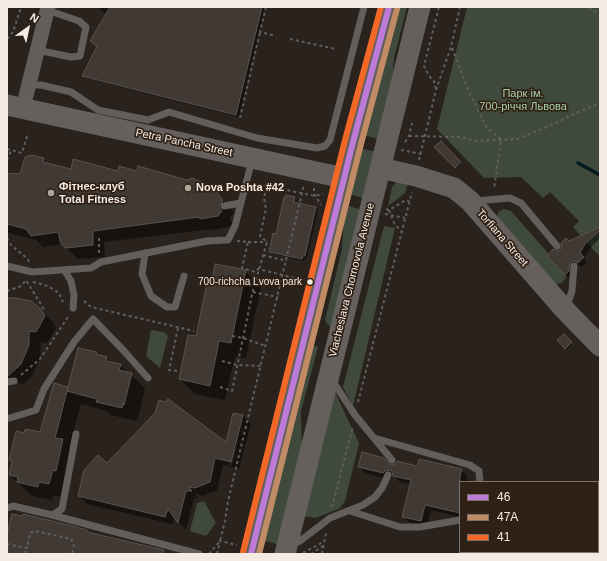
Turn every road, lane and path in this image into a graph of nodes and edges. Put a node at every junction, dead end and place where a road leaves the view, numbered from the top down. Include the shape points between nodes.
1 (21, 7) edge
2 (266, 7) edge
3 (364, 7) edge
4 (389, 7) edge
5 (420, 7) edge
6 (439, 7) edge
7 (460, 7) edge
8 (589, 7) edge
9 (47, 8) edge
10 (600, 15) edge
11 (260, 32) junction
12 (276, 36) dead end
13 (7, 39) edge
14 (290, 39) dead end
15 (452, 47) junction
16 (336, 49) dead end
17 (37, 50) junction
18 (27, 87) junction
19 (436, 90) junction
20 (600, 103) edge
21 (15, 106) edge
22 (240, 118) dead end
23 (412, 123) dead end
24 (28, 133) dead end
25 (426, 135) junction
26 (409, 136) junction
27 (501, 139) junction
28 (7, 149) edge
29 (400, 150) junction
30 (11, 151) junction
31 (397, 153) dead end
32 (421, 154) junction
33 (252, 158) junction
34 (7, 160) edge
35 (418, 167) dead end
36 (380, 168) junction
37 (344, 178) junction
38 (305, 182) dead end
39 (314, 182) dead end
40 (258, 184) dead end
41 (267, 186) junction
42 (412, 190) dead end
43 (303, 193) junction
44 (315, 196) junction
45 (328, 196) dead end
46 (493, 199) junction
47 (409, 201) junction
48 (470, 201) junction
49 (241, 203) junction
50 (224, 206) dead end
51 (325, 207) dead end
52 (385, 209) dead end
53 (389, 210) junction
54 (385, 214) dead end
55 (391, 215) junction
56 (405, 218) junction
57 (402, 231) junction
58 (7, 238) edge
59 (99, 238) dead end
60 (228, 240) junction
61 (248, 242) junction
62 (267, 242) junction
63 (557, 246) dead end
64 (145, 253) junction
65 (263, 255) junction
66 (100, 262) junction
67 (287, 262) junction
68 (7, 266) edge
69 (574, 266) dead end
70 (258, 269) junction
71 (65, 270) junction
72 (32, 272) junction
73 (284, 274) junction
74 (184, 276) dead end
75 (20, 279) dead end
76 (26, 280) junction
77 (304, 280) dead end
78 (7, 291) edge
79 (253, 292) junction
80 (79, 297) dead end
81 (278, 297) junction
82 (64, 303) dead end
83 (73, 308) joint
84 (565, 310) junction
85 (45, 311) dead end
86 (178, 328) junction
87 (194, 331) dead end
88 (307, 331) junction
89 (232, 336) dead end
90 (243, 338) junction
91 (338, 340) junction
92 (266, 346) junction
93 (600, 346) edge
94 (222, 361) dead end
95 (237, 365) junction
96 (261, 366) junction
97 (180, 372) dead end
98 (329, 375) junction
99 (148, 378) dead end
100 (10, 381) edge
101 (220, 387) dead end
102 (358, 403) dead end
103 (7, 418) edge
104 (353, 424) dead end
105 (76, 434) dead end
106 (374, 438) junction
107 (392, 460) dead end
108 (388, 475) dead end
109 (480, 481) edge
110 (7, 508) edge
111 (350, 511) junction
112 (331, 513) dead end
113 (52, 515) junction
114 (459, 520) edge
115 (327, 528) dead end
116 (220, 541) junction
117 (325, 541) junction
118 (7, 544) edge
119 (324, 545) junction
120 (27, 548) junction
121 (244, 550) edge
122 (291, 551) edge
123 (25, 554) edge
124 (72, 554) edge
125 (199, 554) edge
126 (209, 554) edge
127 (217, 554) edge
128 (311, 554) edge
129 (322, 554) edge

1 - 13 path via 13,32
2 - 11 path
3 - 18 lane via 330,140 325,146 317,148 257,138 169,112 148,120 98,110 71,92 41,85
4 - 37 main road
5 - 36 main road, Viacheslava Chornovola Avenue
6 - 19 path via 424,66 434,81
7 - 15 path
8 - 10 path
9 - 17 street, Petra Pancha Street
9 - 17 lane via 79,21 86,27 80,56 72,57
11 - 12 path
11 - 22 path
14 - 16 path
15 - 19 path
15 - 27 path via 469,92 487,128
17 - 18 street, Petra Pancha Street
18 - 21 street, Petra Pancha Street
19 - 25 path
20 - 27 path via 517,139
21 - 33 main road, Petra Pancha Street
23 - 26 path
24 - 30 path via 22,153
25 - 26 path
25 - 27 path via 461,137 477,141
25 - 32 path
26 - 29 path
27 - 46 path
28 - 30 path
29 - 31 path
29 - 32 path
30 - 34 path
32 - 35 path
33 - 37 main road, Petra Pancha Street
33 - 49 lane
36 - 48 main road, Torfiana Street via 454,188
36 - 91 main road, Viacheslava Chornovola Avenue
37 - 88 main road
38 - 43 path
39 - 44 path
40 - 41 path
41 - 43 path
41 - 62 path via 264,198 266,209 260,236
42 - 47 path
43 - 44 path
43 - 67 path
44 - 45 path
44 - 51 path
46 - 48 lane
46 - 63 lane via 510,198 521,203
47 - 53 path via 403,201
47 - 56 path
48 - 84 main road, Torfiana Street
49 - 50 lane
49 - 60 lane
52 - 53 path
53 - 55 path
54 - 55 path
55 - 56 path
55 - 57 path via 394,223
56 - 57 path
57 - 102 path
58 - 72 path via 11,245 28,259
59 - 66 path
60 - 61 path
60 - 64 lane via 207,241
61 - 62 path
61 - 70 path via 242,268 256,272
62 - 65 path
64 - 66 lane
64 - 74 lane via 142,274 151,296 167,307 175,307
65 - 67 path
65 - 70 path
66 - 71 lane via 91,268
67 - 73 path
68 - 72 lane
69 - 84 lane via 572,291
70 - 73 path
70 - 79 path
71 - 72 lane
71 - 83 lane via 74,295
73 - 77 path
73 - 81 path
75 - 76 path
76 - 78 path via 22,286
76 - 82 path via 48,286 59,293
76 - 85 path
79 - 81 path
79 - 90 path
80 - 86 path via 91,307
81 - 92 path
83 - 100 path via 40,359
84 - 93 main road, Torfiana Street
86 - 87 path
86 - 97 path via 169,370
88 - 91 main road
88 - 121 main road
89 - 90 path
90 - 92 path
90 - 95 path
91 - 98 main road, Viacheslava Chornovola Avenue
92 - 96 path
94 - 95 path
95 - 96 path
95 - 101 path via 232,391
96 - 116 path
98 - 106 lane
98 - 122 main road, Viacheslava Chornovola Avenue
99 - 103 lane via 92,319 44,389 36,410
104 - 112 path
105 - 113 lane via 62,509
106 - 107 lane
106 - 109 lane via 470,465 479,471
108 - 111 lane via 375,497
110 - 113 lane via 13,506
111 - 114 lane via 400,527 420,527
111 - 122 lane via 330,518
113 - 125 lane
115 - 117 path
116 - 121 path
116 - 126 path
116 - 127 path
117 - 119 path
117 - 122 path
118 - 120 path
119 - 128 path
119 - 129 path
120 - 123 path
120 - 124 path via 30,533 35,531 71,539 74,544

